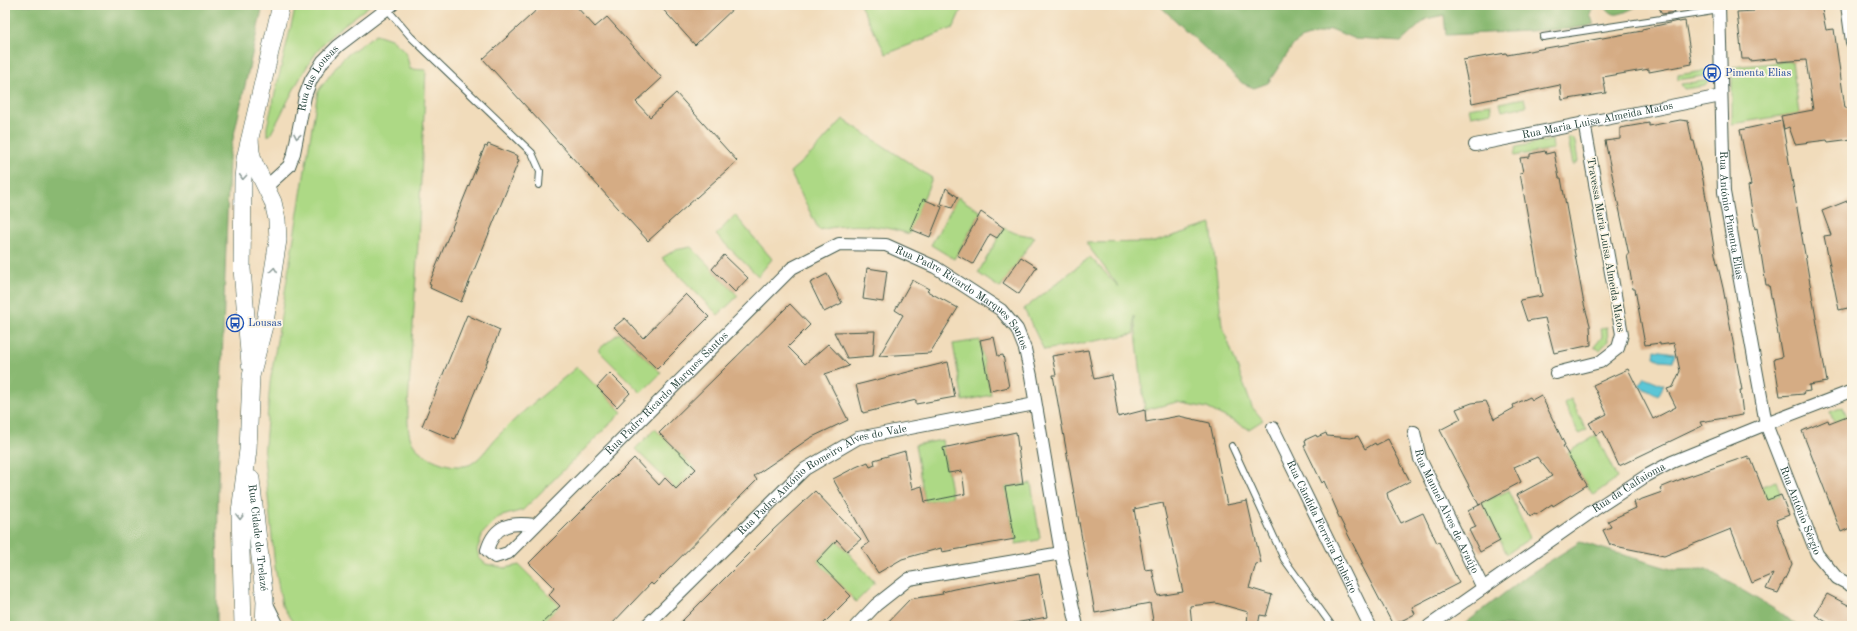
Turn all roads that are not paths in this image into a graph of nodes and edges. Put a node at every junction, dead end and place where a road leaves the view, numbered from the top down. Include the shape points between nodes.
1 (281, 5) edge
2 (1847, 5) edge
3 (1720, 8) edge
4 (385, 10) edge
5 (1543, 37) dead end
6 (1852, 42) edge
7 (1721, 96) junction
8 (1584, 122) junction
9 (250, 139) junction
10 (1475, 145) dead end
11 (257, 169) junction
12 (280, 175) junction
13 (539, 185) dead end
14 (266, 187) junction
15 (243, 219) junction
16 (243, 290) junction
17 (270, 293) junction
18 (1556, 373) dead end
19 (251, 376) junction
20 (1852, 391) edge
21 (1035, 404) junction
22 (1766, 424) junction
23 (1273, 428) dead end
24 (1414, 432) dead end
25 (1232, 446) dead end
26 (248, 450) junction
27 (535, 525) dead end
28 (1062, 553) junction
29 (1852, 586) edge
30 (1483, 588) junction
31 (265, 601) junction
32 (243, 626) edge
33 (264, 626) edge
34 (278, 626) edge
35 (646, 626) edge
36 (856, 626) edge
37 (1077, 626) edge
38 (1332, 626) edge
39 (1370, 626) edge
40 (1429, 626) edge

1 - 9 street, Rua Cidade de Trelazé
2 - 6 street
3 - 5 lane
3 - 7 street, Rua António Pimenta Elias
4 -> 12 street, Rua das Lousas via 338,46 323,61 305,96 294,153 289,166
4 - 13 lane via 532,153 540,171
7 - 8 street, Rua Maria Luisa Almeida Matos
7 - 22 street, Rua António Pimenta Elias via 1724,192
8 - 10 street, Rua Maria Luisa Almeida Matos
8 - 18 street, Travessa Maria Luisa Almeida Matos via 1622,334 1618,348 1600,362
9 - 11 street, Rua Cidade de Trelazé
9 -> 15 street, Rua Cidade de Trelazé via 243,178
11 - 12 street via 268,176
11 - 14 street, Rua Cidade de Trelazé
12 - 14 street, Rua das Lousas
14 - 15 street, Rua Cidade de Trelazé via 250,202
17 -> 14 street, Rua Cidade de Trelazé via 278,240 273,202
15 - 16 street, Rua Cidade de Trelazé
16 - 17 street
16 - 19 street, Rua Cidade de Trelazé
17 - 19 street, Rua Cidade de Trelazé
19 - 26 street, Rua Cidade de Trelazé
20 - 22 street, Rua da Calfaioma
21 - 27 street, Rua Padre Ricardo Marques Santos via 1025,349 1017,328 1001,310 935,267 886,245 839,244 792,268
21 - 28 street, Rua Padre Ricardo Marques Santos
21 - 35 street, Rua Padre António Romeiro Alves do Vale via 858,438 805,469
22 - 29 street, Rua António Sérgio via 1817,554 1837,578
22 - 30 street, Rua da Calfaioma via 1672,462 1646,476
23 - 39 street, Rua Cândida Ferreira Pinheiro
24 - 30 street, Rua Manuel Alves de Araújo via 1420,459
25 - 38 lane via 1284,559
26 - 31 street, Rua Cidade de Trelazé
26 -> 32 street, Rua Cidade de Trelazé via 240,512
28 - 36 street via 909,579 876,605
28 - 37 street, Rua Padre Ricardo Marques Santos
30 - 40 street, Rua da Calfaioma
31 - 33 street, Rua Cidade de Trelazé
31 - 34 street

